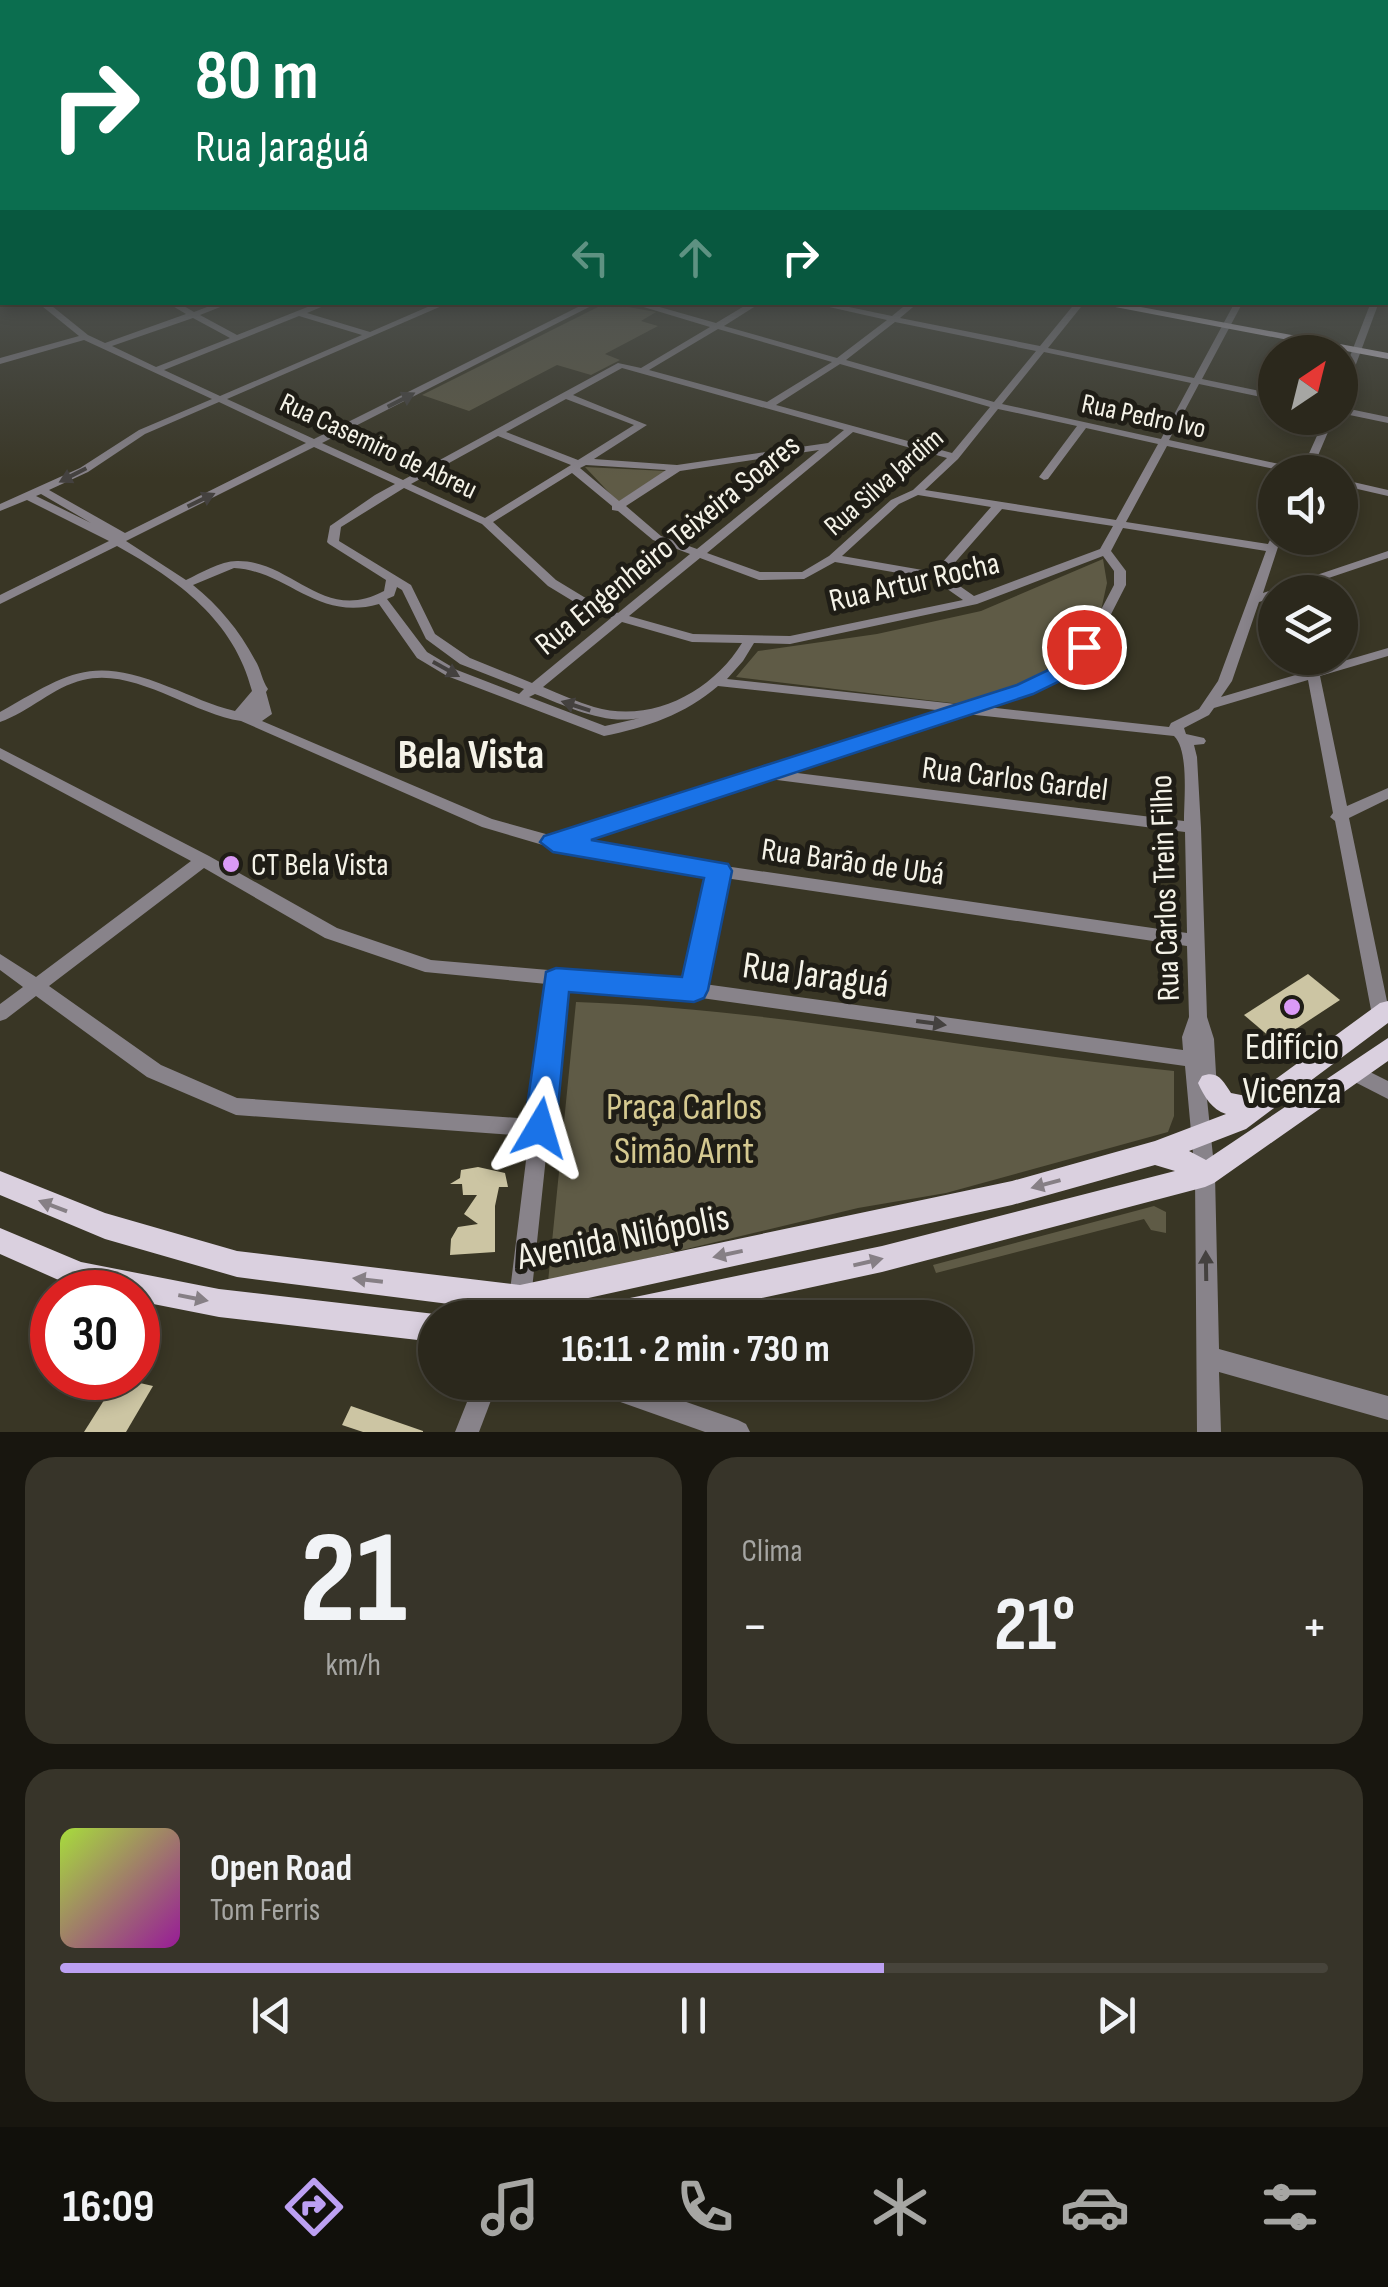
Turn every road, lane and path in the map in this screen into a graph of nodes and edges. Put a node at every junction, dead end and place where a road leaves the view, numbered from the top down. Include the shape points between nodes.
1 (52, 345) edge
2 (107, 345) edge
3 (223, 345) edge
4 (350, 345) edge
5 (510, 345) edge
6 (690, 345) edge
7 (781, 345) edge
8 (861, 345) edge
9 (1018, 345) edge
10 (1048, 345) edge
11 (1217, 345) edge
12 (1360, 345) edge
13 (1044, 350) junction
14 (1358, 351) joint
15 (1388, 356) edge
16 (0, 361) edge
17 (839, 361) junction
18 (158, 370) junction
19 (644, 370) junction
20 (1196, 381) junction
21 (1258, 394) edge
22 (564, 396) junction
23 (222, 400) junction
24 (769, 405) junction
25 (997, 406) junction
26 (1358, 414) edge
27 (1388, 420) edge
28 (1083, 425) junction
29 (851, 429) junction
30 (496, 432) junction
31 (1162, 442) junction
32 (314, 444) junction
33 (834, 446) junction
34 (954, 456) junction
35 (1258, 462) edge
36 (580, 465) junction
37 (676, 468) junction
38 (1044, 476) dead end
39 (401, 485) junction
40 (1358, 486) edge
41 (42, 490) junction
42 (917, 492) junction
43 (1388, 493) edge
44 (28, 496) junction
45 (56, 498) junction
46 (43, 504) junction
47 (1000, 504) junction
48 (0, 508) edge
49 (616, 508) junction
50 (486, 522) junction
51 (1120, 523) junction
52 (1258, 540) edge
53 (120, 542) junction
54 (1105, 551) junction
55 (696, 553) junction
56 (1388, 554) edge
57 (1268, 555) edge
58 (832, 558) junction
59 (1263, 568) junction
60 (1271, 575) edge
61 (1326, 575) edge
62 (937, 576) junction
63 (392, 577) junction
64 (188, 583) junction
65 (1258, 598) edge
66 (0, 600) edge
67 (382, 600) junction
68 (1253, 600) junction
69 (973, 601) junction
70 (618, 617) junction
71 (749, 640) junction
72 (1388, 652) edge
73 (1314, 677) junction
74 (714, 682) junction
75 (532, 690) junction
76 (518, 701) junction
77 (253, 707) junction
78 (672, 708) junction
79 (961, 711) junction
80 (0, 718) edge
81 (1196, 721) junction
82 (284, 736) junction
83 (0, 753) edge
84 (771, 775) junction
85 (1388, 793) edge
86 (1338, 816) junction
87 (1193, 828) junction
88 (553, 842) junction
89 (203, 860) junction
90 (718, 871) junction
91 (1195, 941) junction
92 (0, 961) edge
93 (556, 980) junction
94 (36, 986) junction
95 (694, 990) junction
96 (1383, 1002) edge
97 (0, 1014) edge
98 (1198, 1018) junction
99 (1388, 1048) edge
100 (1192, 1059) junction
101 (1369, 1078) edge
102 (1210, 1083) junction
103 (1254, 1108) junction
104 (540, 1128) junction
105 (1202, 1137) junction
106 (1155, 1153) junction
107 (1205, 1175) junction
108 (0, 1183) edge
109 (0, 1241) edge
110 (466, 1300) edge
111 (518, 1300) edge
112 (551, 1300) edge
113 (687, 1300) edge
114 (418, 1326) edge
115 (1207, 1358) junction
116 (480, 1400) edge
117 (646, 1400) edge
118 (1388, 1408) edge
119 (467, 1432) edge
120 (738, 1432) edge
121 (1209, 1432) edge

1 - 16 street
2 - 18 street, Rua Casemiro de Abreu
3 - 18 street
4 - 23 street
32 -> 5 street
6 - 19 street
7 - 17 street, Rua Pedro Ivo
8 - 17 street
9 - 13 street
10 - 13 street, Rua Silva Jardim
11 - 20 street
12 - 14 street
13 - 20 street
13 - 25 street, Rua Silva Jardim
14 - 15 main road
17 - 24 street
17 - 25 street, Rua Pedro Ivo
18 - 23 street, Rua Casemiro de Abreu
19 - 22 street via 622,365
19 - 24 street
20 - 21 street
20 - 31 street
22 - 30 street
22 - 36 street via 642,425
23 - 32 street, Rua Casemiro de Abreu
23 -> 41 street via 142,432
24 - 29 street
25 - 28 street, Rua Pedro Ivo
25 - 34 street, Rua Silva Jardim
26 - 27 street
28 - 31 street, Rua Pedro Ivo
28 - 38 street
29 - 33 street, Rua Engenheiro Teixeira Soares
29 - 34 street
30 - 36 street
30 - 39 street
31 - 35 street, Rua Pedro Ivo
31 - 51 street
32 - 39 street, Rua Casemiro de Abreu
53 -> 32 street
33 - 37 street
33 - 55 street, Rua Engenheiro Teixeira Soares
34 - 42 street, Rua Silva Jardim
36 - 37 street
36 - 49 street, Rua Silva Jardim
36 - 50 street
37 - 49 street
39 - 50 street, Rua Casemiro de Abreu
39 - 63 street via 350,513 336,526 332,542
40 - 43 street
41 - 44 street
41 - 45 street
42 - 47 street
42 - 58 street, Rua Silva Jardim via 895,502
44 - 46 street
44 - 48 street
45 - 46 street
45 - 53 street
46 - 53 street
47 - 51 street
47 - 62 street
49 - 55 street, Rua Silva Jardim via 646,533
50 - 70 street, Rua Casemiro de Abreu via 552,583
51 - 52 street
51 - 54 street
53 - 64 street
53 - 66 street
54 - 69 street, Rua Artur Rocha
54 - 79 street via 1120,571 1120,585 1068,668
55 - 58 street, Rua Silva Jardim via 786,579
55 - 70 street, Rua Engenheiro Teixeira Soares
56 - 61 street
57 - 59 street, Rua Carlos Trein Filho
58 - 62 street
59 - 60 street
59 - 68 street, Rua Carlos Trein Filho
62 - 69 street
63 - 67 street
63 - 75 street via 418,601 438,644
64 - 67 street via 234,564 250,565 343,607
64 - 77 street via 231,624
65 - 68 street
67 -> 76 street via 422,655
68 - 81 street, Rua Carlos Trein Filho
69 - 71 street, Rua Artur Rocha via 790,640
70 - 71 street, Rua Casemiro de Abreu via 692,638
70 - 75 street, Rua Engenheiro Teixeira Soares
71 - 74 street via 741,659
72 - 73 street
73 - 81 street via 1242,694
73 - 86 street
74 - 78 street
74 - 79 street
75 - 76 street, Rua Engenheiro Teixeira Soares
78 -> 75 street via 626,716 594,712
76 - 78 street via 604,732
77 - 80 street, Rua Barão de Ubá via 213,711 138,677 98,671
77 - 82 street, Rua Barão de Ubá
77 - 82 street
79 - 81 street via 1152,728
79 - 84 street
81 - 87 street, Rua Carlos Trein Filho
82 - 88 street, Rua Barão de Ubá via 487,823
83 - 89 street, Rua Jaraguá
84 - 87 street, Rua Carlos Gardel
84 - 88 street
85 - 86 street
86 - 96 street
87 - 91 street, Rua Carlos Trein Filho
88 - 90 street, Rua Barão de Ubá
89 - 93 street, Rua Jaraguá via 331,933 385,954 431,967
89 - 94 street
90 - 91 street, Rua Barão de Ubá
90 - 95 street
91 - 98 street, Rua Carlos Trein Filho
92 - 94 street
93 - 95 street, Rua Jaraguá
93 - 104 street
94 - 97 street
94 - 104 street via 154,1071 236,1106
95 -> 100 street, Rua Jaraguá
96 - 103 main road, Avenida Nilópolis
98 - 100 street, Rua Carlos Trein Filho
98 - 102 street, Rua Carlos Trein Filho
99 - 101 main road
100 - 105 street, Rua Carlos Trein Filho
101 - 107 main road
102 - 103 main road via 1224,1102
102 - 105 street, Rua Carlos Trein Filho
103 - 105 main road, Avenida Nilópolis
104 - 111 street
105 - 106 main road, Avenida Nilópolis
105 - 107 street, Rua Carlos Trein Filho
106 - 107 main road via 1191,1163
106 -> 112 main road, Avenida Nilópolis
113 -> 107 main road via 882,1259
115 -> 107 street, Rua Carlos Trein Filho
110 -> 108 main road, Avenida Nilópolis via 238,1264 105,1226
109 -> 114 main road via 81,1276 219,1303
115 - 118 street
115 - 121 street, Rua Carlos Trein Filho
116 - 119 street
117 - 120 street

